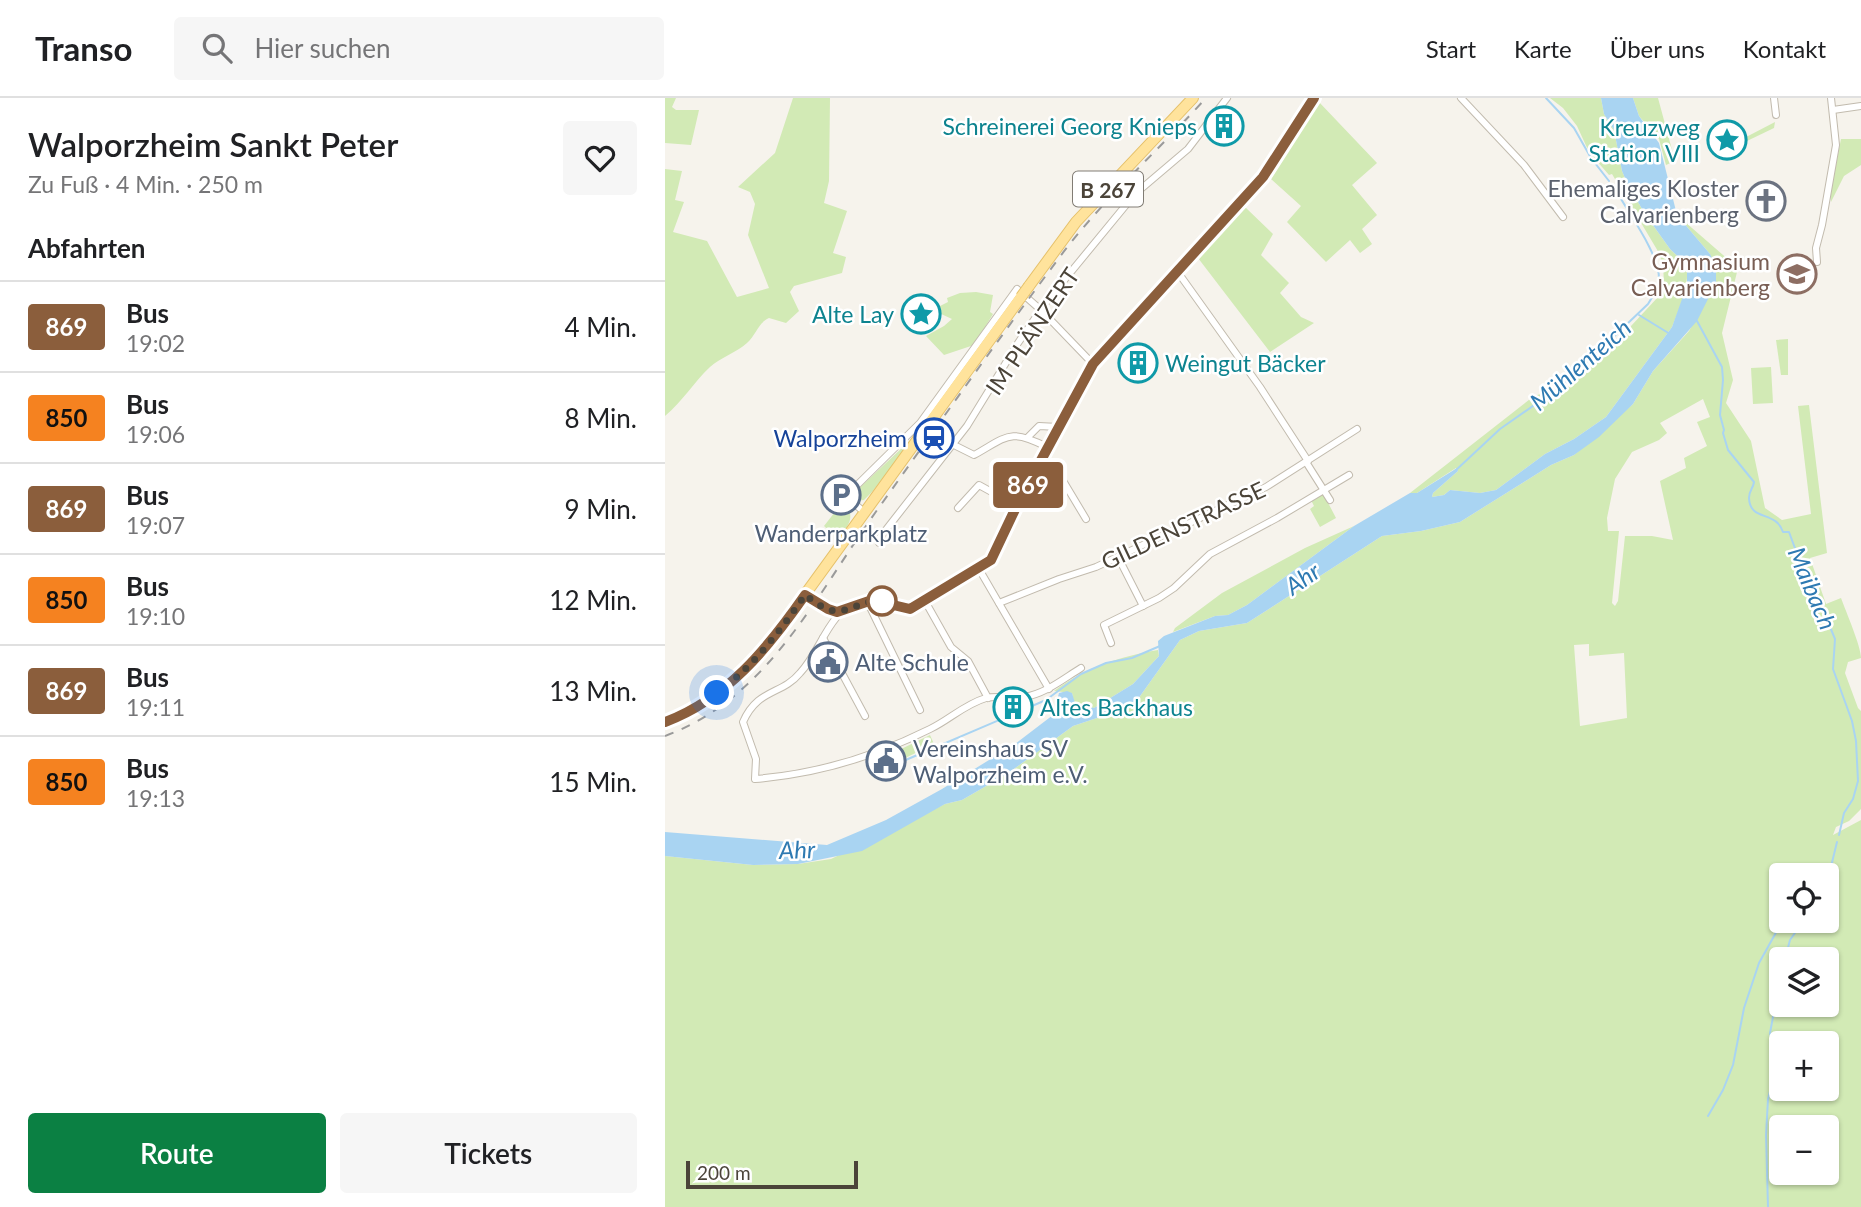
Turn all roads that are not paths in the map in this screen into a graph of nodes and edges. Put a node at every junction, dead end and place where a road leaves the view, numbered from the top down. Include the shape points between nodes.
1 (1193, 98) edge
2 (1227, 98) edge
3 (1314, 98) edge
4 (1774, 98) edge
5 (1831, 98) edge
6 (1465, 99) edge
7 (1861, 106) edge
8 (1833, 110) junction
9 (1776, 115) dead end
10 (1563, 217) dead end
11 (1817, 262) dead end
12 (1177, 271) junction
13 (1019, 293) junction
14 (1042, 311) junction
15 (1093, 364) junction
16 (1058, 427) junction
17 (1357, 429) dead end
18 (1028, 437) junction
19 (954, 445) junction
20 (1047, 447) junction
21 (1041, 458) junction
22 (1307, 461) junction
23 (1349, 475) dead end
24 (1324, 490) junction
25 (1330, 500) dead end
26 (1017, 506) junction
27 (958, 508) dead end
28 (865, 513) junction
29 (1086, 519) dead end
30 (879, 543) dead end
31 (1118, 557) junction
32 (979, 569) junction
33 (805, 595) junction
34 (867, 601) junction
35 (925, 601) junction
36 (999, 603) junction
37 (1143, 606) junction
38 (837, 612) junction
39 (823, 638) junction
40 (1111, 643) dead end
41 (1081, 668) dead end
42 (1046, 684) junction
43 (988, 698) junction
44 (920, 710) dead end
45 (865, 716) dead end
46 (665, 722) edge

1 - 13 main road, B 267, bridge via 1076,222
2 - 14 street, IM PLÄNZERT via 1188,149 1135,194
3 - 12 street via 1263,177
4 - 9 street
5 - 8 street
6 - 10 street
7 - 8 street
8 - 11 street via 1836,145
12 - 15 street
12 - 22 street
13 - 14 street
13 - 28 main road, B 267
13 - 28 street via 920,424 846,496
14 - 15 street
14 - 19 street, IM PLÄNZERT
15 - 16 street
16 - 18 street via 1039,426
16 - 20 street
17 - 22 street, GILDENSTRASSE
18 - 19 street via 1009,436 974,455
18 - 20 street
19 - 30 street, IM PLÄNZERT
20 - 21 street
21 - 26 street
21 - 29 street via 1053,464
22 - 24 street
22 - 31 street, GILDENSTRASSE via 1266,487
23 - 24 street
24 - 25 street
24 - 37 street via 1210,554 1174,588
26 - 27 street via 979,485
26 - 32 street via 996,553
28 - 33 main road, B 267
31 - 36 street, GILDENSTRASSE
31 - 37 street
32 - 35 street
32 - 36 street
33 - 38 street
33 - 46 main road, B 267 via 741,674 706,701
34 - 35 street via 910,609
34 - 38 street
34 - 44 street
35 - 43 street
36 - 42 street
37 - 40 street via 1104,625
38 - 39 street
39 - 43 street via 799,675 759,699 745,716 756,759 755,779 830,769 877,753
39 - 45 street
41 - 42 street
42 - 43 street via 1023,698

